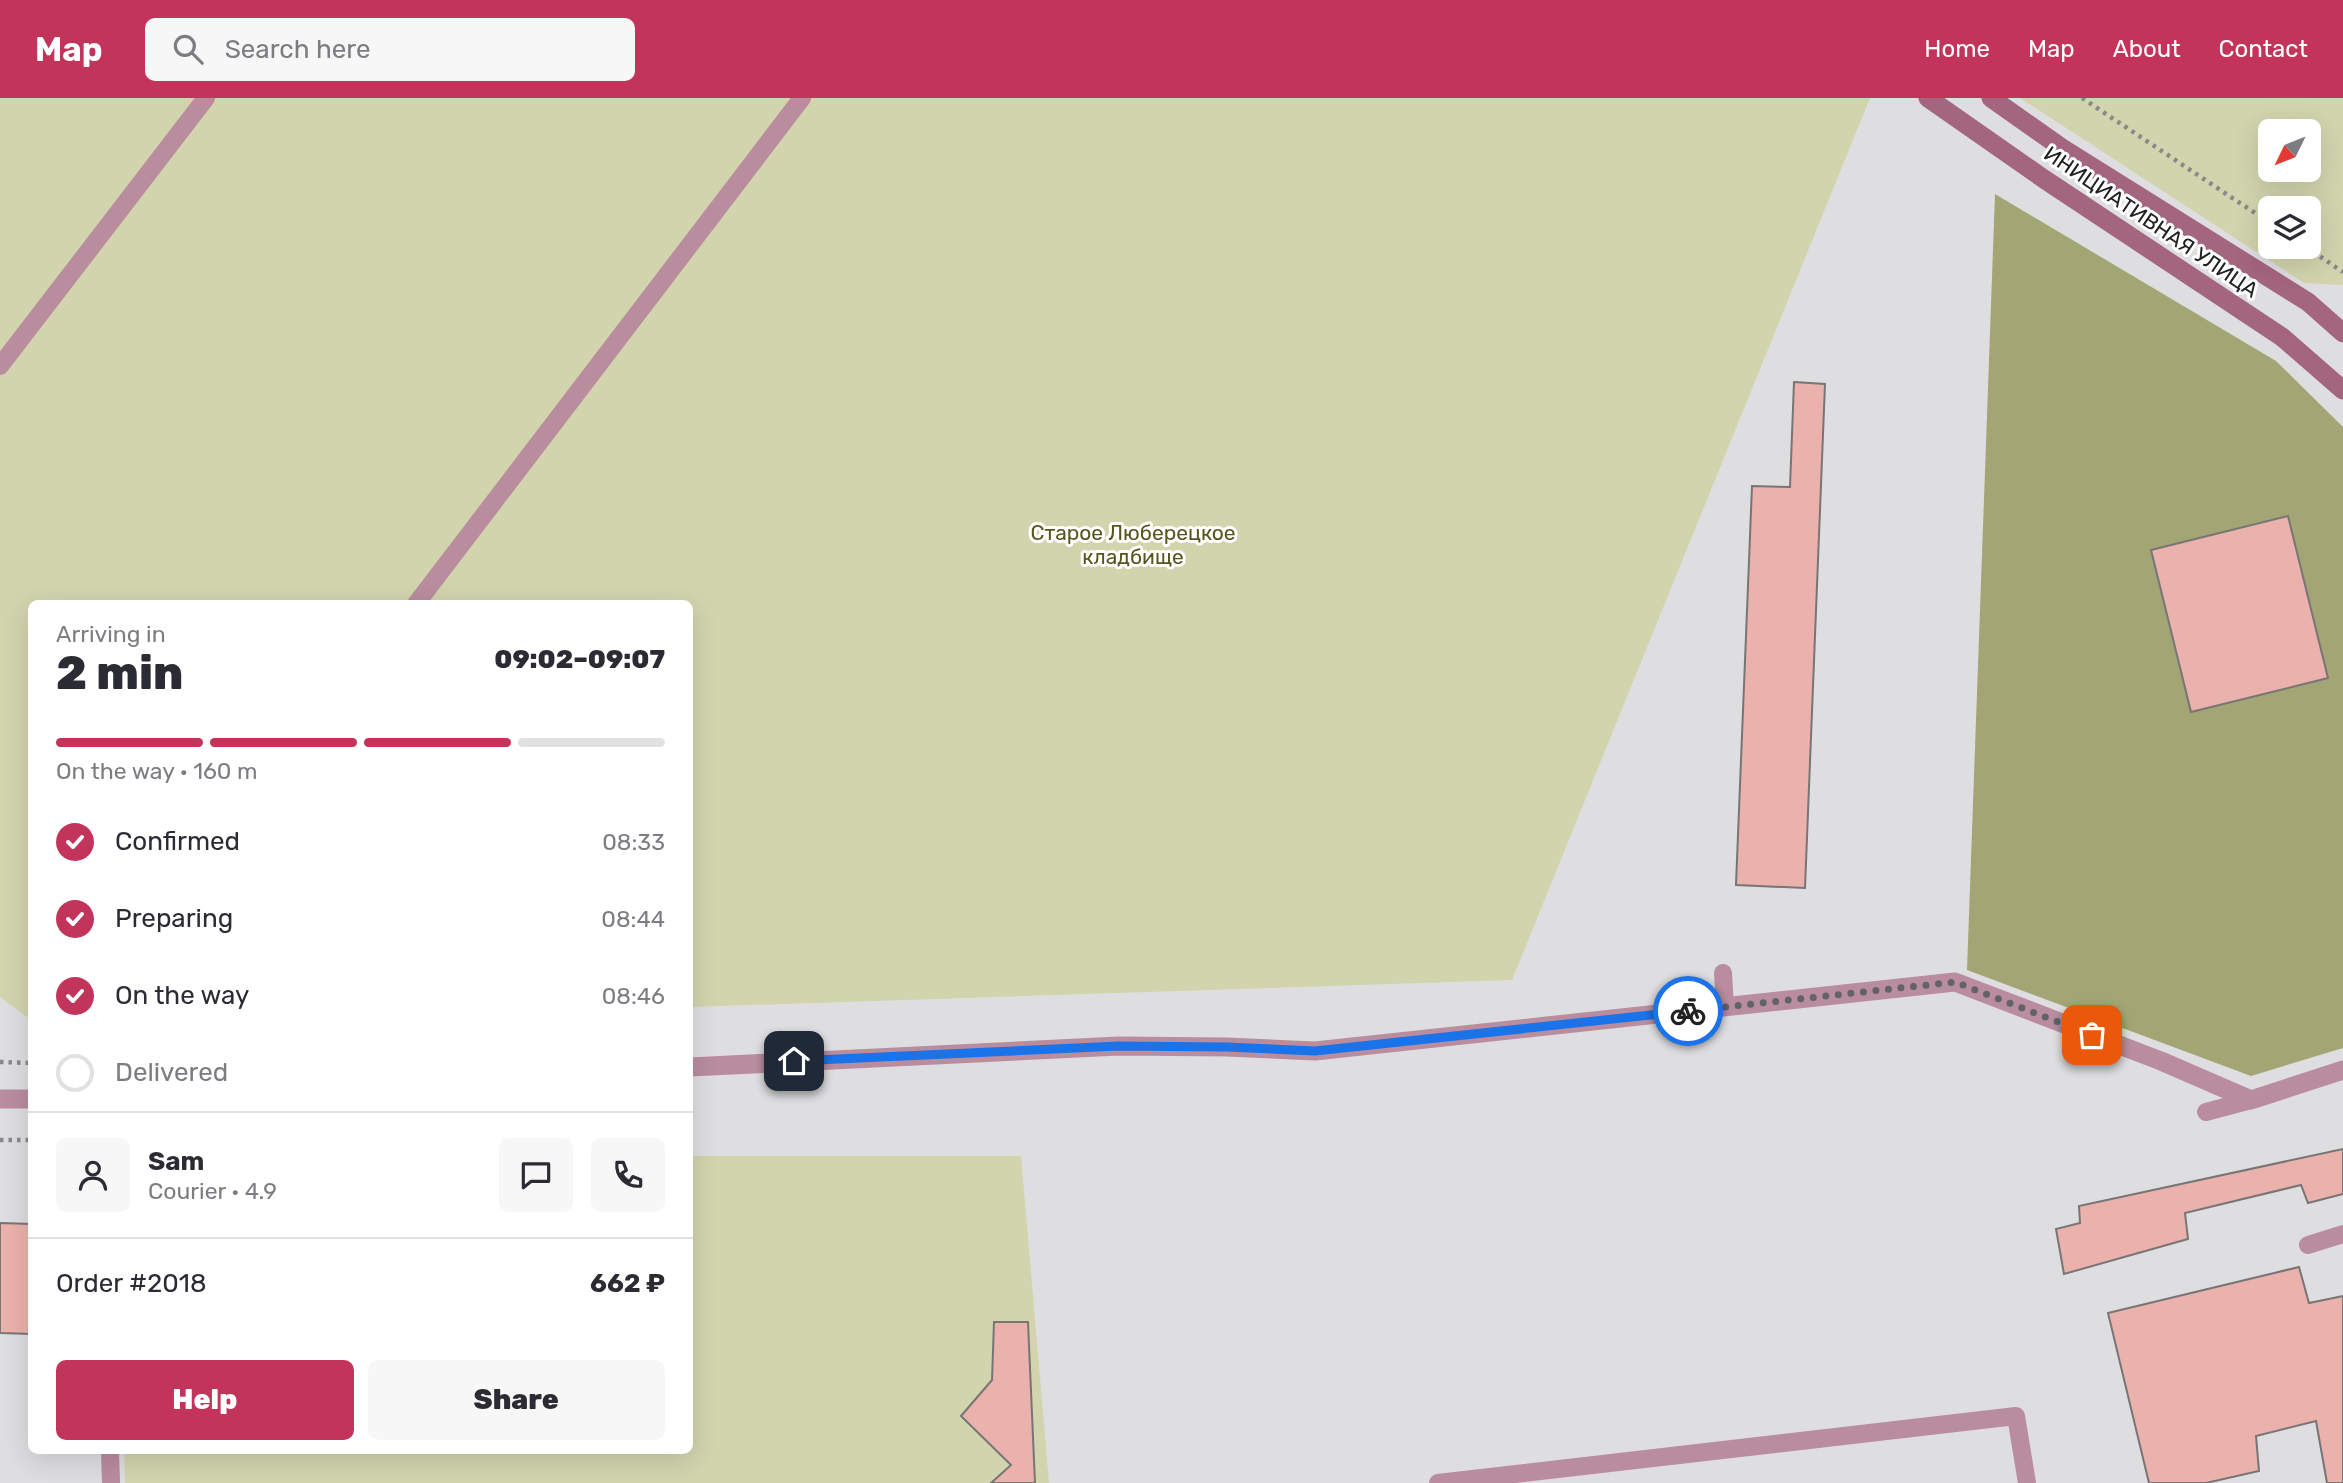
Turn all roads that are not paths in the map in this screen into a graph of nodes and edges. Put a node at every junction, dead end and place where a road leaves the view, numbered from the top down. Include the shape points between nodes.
1 (206, 98) edge
2 (802, 98) edge
3 (1928, 98) edge
4 (1991, 98) edge
5 (2343, 333) edge
6 (0, 366) edge
7 (2343, 390) edge
8 (419, 600) edge
9 (1723, 973) dead end
10 (1725, 1007) junction
11 (693, 1067) edge
12 (2343, 1070) edge
13 (0, 1099) edge
14 (28, 1099) edge
15 (2251, 1100) junction
16 (2206, 1112) dead end
17 (2343, 1234) edge
18 (2308, 1245) dead end
19 (110, 1454) edge
20 (111, 1483) edge
21 (1438, 1483) edge
22 (2027, 1483) edge

1 - 6 lane
2 - 8 lane
3 - 7 main road, ИНИЦИАТИВНАЯ УЛИЦА via 2282,337
4 - 5 main road, ИНИЦИАТИВНАЯ УЛИЦА via 2308,303
9 - 10 lane
10 - 11 street via 1315,1051 1119,1046
10 - 15 street via 1955,982
12 - 15 street
13 - 14 street
15 - 16 lane
17 - 18 lane
19 - 20 lane
21 - 22 lane via 2016,1416

